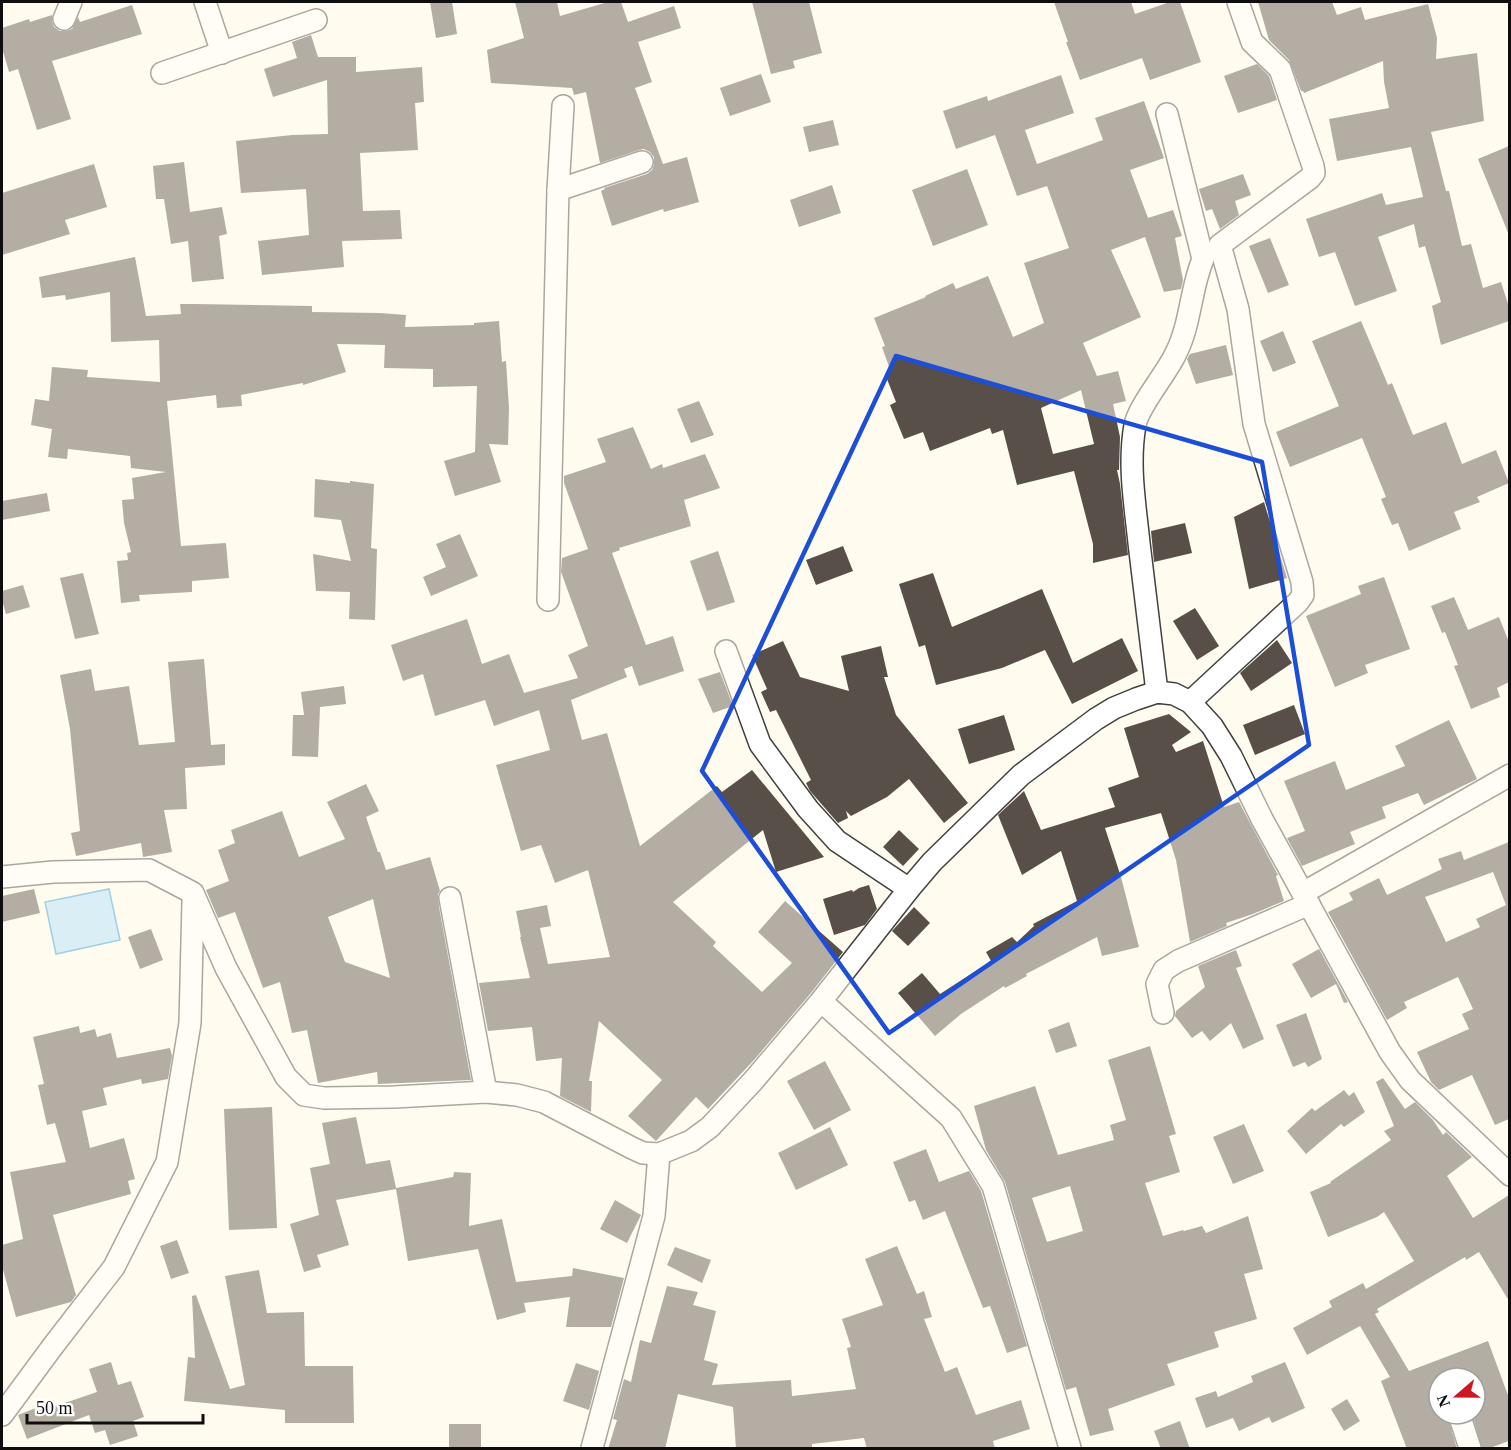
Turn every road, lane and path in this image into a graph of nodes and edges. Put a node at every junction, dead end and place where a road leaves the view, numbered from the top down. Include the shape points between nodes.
1 (205, 2) edge
2 (1238, 2) edge
3 (316, 20) dead end
4 (222, 53) junction
5 (162, 73) dead end
6 (563, 106) dead end
7 (1167, 114) dead end
8 (642, 162) dead end
9 (558, 190) junction
10 (1220, 245) junction
11 (1203, 259) junction
12 (548, 600) dead end
13 (726, 651) dead end
14 (1157, 692) junction
15 (1190, 702) junction
16 (1509, 775) edge
17 (2, 877) edge
18 (909, 889) junction
19 (193, 893) junction
20 (450, 898) dead end
21 (1306, 899) junction
22 (821, 1001) junction
23 (1163, 1013) dead end
24 (486, 1092) junction
25 (659, 1154) junction
26 (1509, 1175) edge
27 (2, 1415) edge
28 (1463, 1426) edge
29 (592, 1449) edge
30 (1070, 1449) edge
31 (1470, 1449) edge

1 - 4 street
2 - 10 street via 1252,42 1280,69 1314,173
3 - 4 street
4 - 5 street
6 - 9 street
7 - 11 street
8 - 9 street
9 - 12 street
10 - 11 street
10 - 15 street via 1238,309 1254,424 1303,595
11 - 14 street via 1176,354 1135,422 1133,489
13 - 18 street via 760,744 808,809 837,841
14 - 15 street via 1174,694
14 - 18 street via 1114,708 1021,775
15 - 21 street via 1212,726 1231,756
16 - 21 street
17 - 19 street via 149,870
18 - 22 street
19 - 24 street via 226,968 286,1077 304,1095 394,1097
19 - 27 street via 190,1023 167,1162 114,1267
20 - 24 street
21 - 23 street via 1164,970 1157,984
21 - 26 street via 1390,1052 1410,1080
22 - 25 street via 710,1127 691,1141
22 - 30 street via 951,1118 993,1186
24 - 25 street via 544,1102 643,1153
25 - 29 street via 654,1216
28 - 31 street

